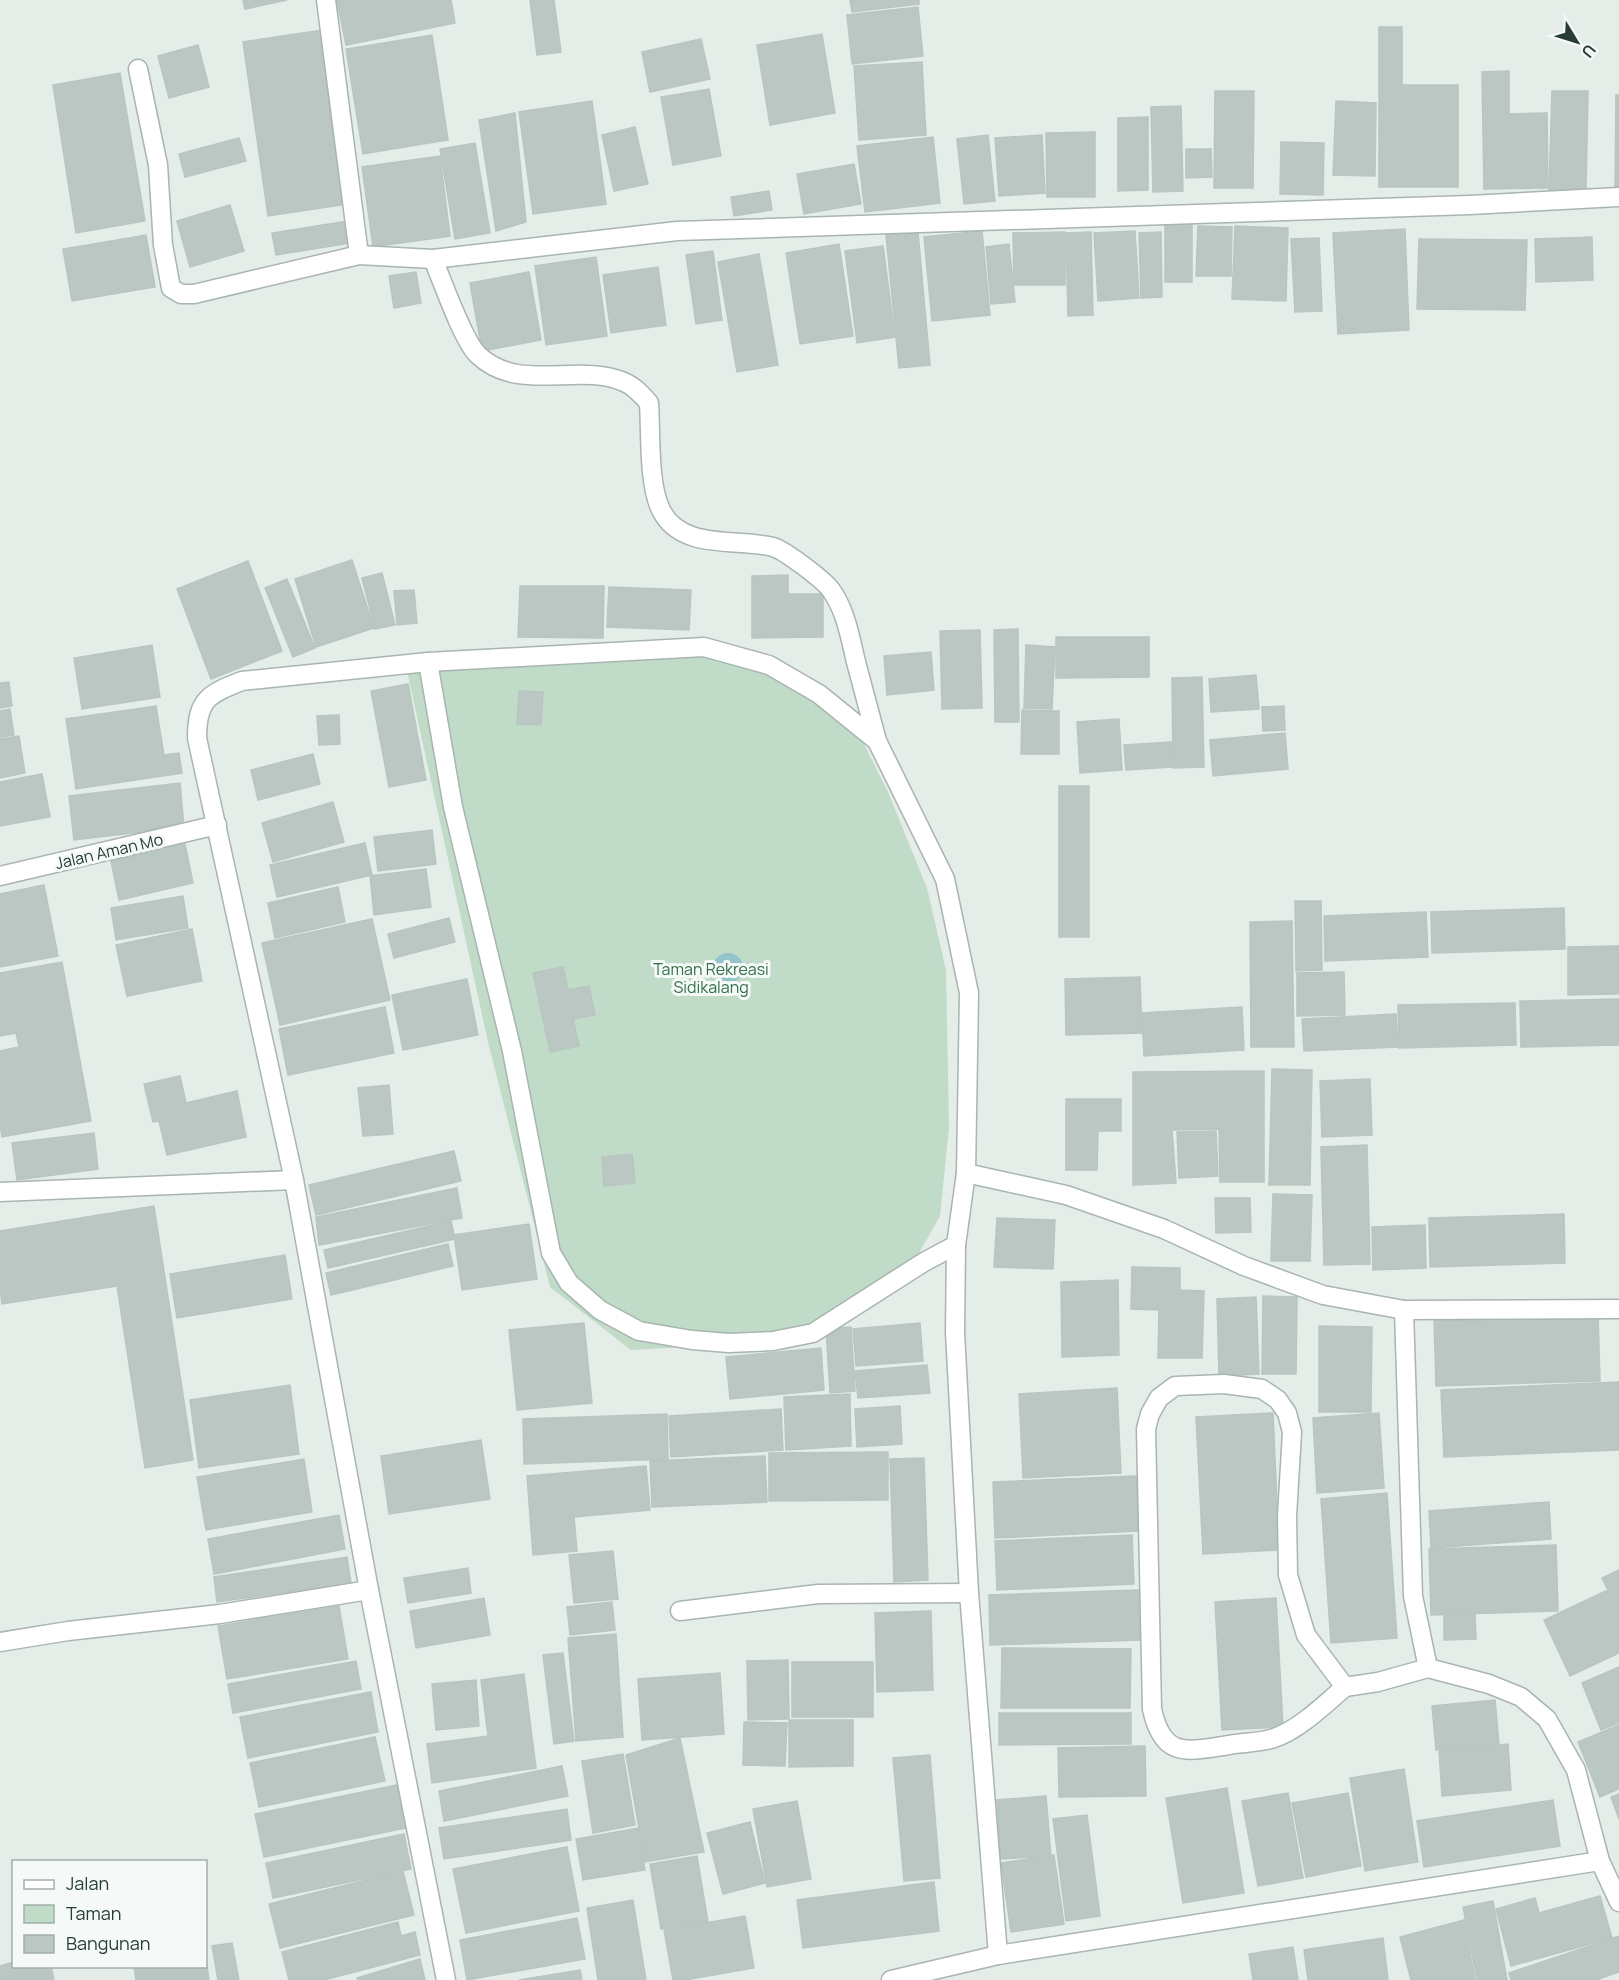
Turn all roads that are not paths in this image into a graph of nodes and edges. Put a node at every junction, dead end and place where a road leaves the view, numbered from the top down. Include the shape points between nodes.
1 (326, 0) edge
2 (138, 69) dead end
3 (1619, 197) edge
4 (359, 255) junction
5 (432, 259) junction
6 (428, 662) junction
7 (876, 741) junction
8 (217, 825) junction
9 (0, 876) edge
10 (966, 1173) junction
11 (294, 1180) junction
12 (0, 1192) edge
13 (956, 1245) junction
14 (1619, 1309) edge
15 (1404, 1310) junction
16 (369, 1590) junction
17 (969, 1593) junction
18 (680, 1611) dead end
19 (0, 1642) edge
20 (1428, 1668) junction
21 (1345, 1687) junction
22 (1600, 1861) junction
23 (1619, 1902) edge
24 (998, 1955) junction
25 (446, 1980) edge
26 (891, 1980) edge

1 - 4 street
2 - 4 street via 158,165 163,245 171,288 181,294 194,294
3 - 5 street via 676,231
4 - 5 street
5 - 7 street via 470,344 494,368 516,375 608,377 626,383 649,403 654,489 661,511 671,525 707,540 774,548 830,588 845,616
6 - 7 street via 704,647 768,665 819,694
6 - 8 street via 242,681 221,689 204,702 197,716 197,738
6 - 13 street via 453,807 512,1051 551,1252 569,1283 600,1310 639,1331 692,1340 772,1341 813,1333
7 - 10 street via 945,879 969,993
8 - 9 street, Jalan Aman Mo
8 - 11 street
10 - 13 street
10 - 15 street via 1066,1195 1164,1229 1244,1266 1323,1295
11 - 12 street
11 - 16 street
13 - 17 street via 955,1332
14 - 15 street
15 - 20 street via 1413,1596
16 - 19 street
16 - 25 street
17 - 18 street via 818,1594
17 - 24 street
20 - 21 street
20 - 22 street via 1521,1697 1547,1719 1576,1770
21 - 21 street via 1306,1635 1288,1575 1287,1516 1293,1432 1287,1413 1278,1400 1262,1389 1224,1384 1175,1386 1159,1398 1146,1429 1152,1709 1156,1726 1165,1739 1184,1750 1275,1738 1308,1718
22 - 23 street
22 - 24 street
24 - 26 street

